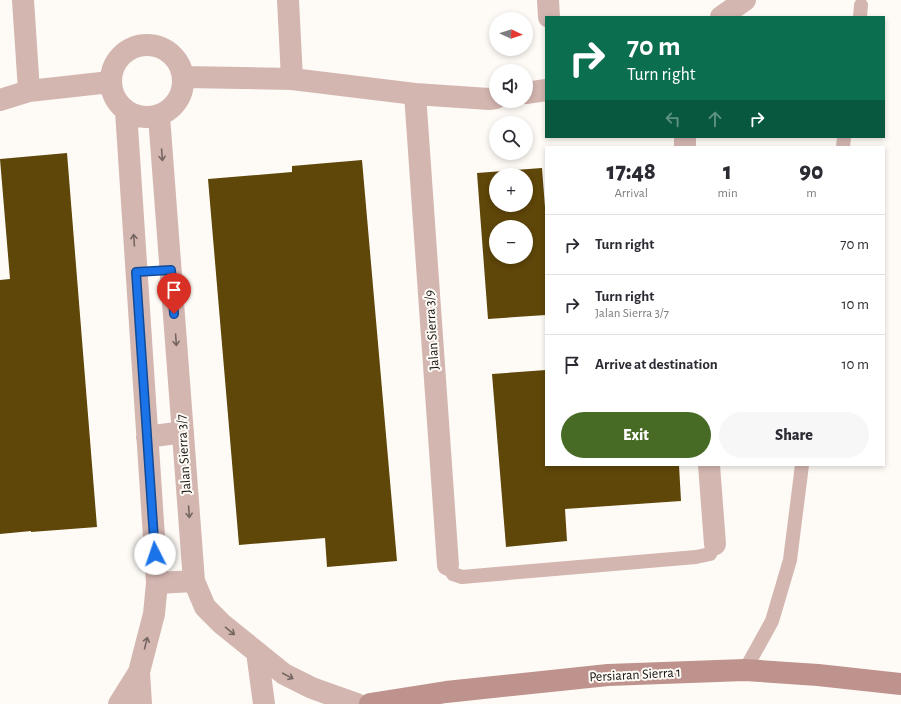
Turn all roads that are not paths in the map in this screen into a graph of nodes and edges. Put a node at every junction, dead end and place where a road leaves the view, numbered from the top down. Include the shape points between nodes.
1 (23, 0) edge
2 (288, 0) edge
3 (548, 0) edge
4 (745, 0) edge
5 (549, 16) edge
6 (722, 16) edge
7 (184, 77) junction
8 (292, 79) junction
9 (110, 82) junction
10 (545, 90) edge
11 (29, 91) junction
12 (533, 92) edge
13 (415, 94) junction
14 (489, 99) edge
15 (0, 100) edge
16 (126, 111) junction
17 (159, 116) junction
18 (171, 270) junction
19 (136, 272) junction
20 (183, 432) junction
21 (148, 437) junction
22 (710, 466) edge
23 (802, 466) edge
24 (716, 544) joint
25 (448, 565) joint
26 (194, 581) junction
27 (157, 583) junction
28 (257, 652) junction
29 (745, 670) junction
30 (139, 672) junction
31 (901, 684) edge
32 (119, 704) edge
33 (141, 704) edge
34 (264, 704) edge
35 (357, 704) edge
36 (370, 704) edge

1 - 11 street
2 - 8 street
3 - 5 street
4 - 6 street
7 - 8 street
7 - 9 street via 173,55 163,47 151,44 138,45 127,50 112,70
7 - 17 street via 178,101 170,110
8 - 13 street
9 - 11 street
9 - 16 street via 115,98
10 - 12 street
11 - 15 street
13 - 14 street
13 - 25 street, Jalan Sierra 3/9
16 - 17 street via 147,118
19 -> 16 street
17 -> 18 street, Jalan Sierra 3/7
18 - 19 street
18 -> 20 street, Jalan Sierra 3/7
19 - 21 street
20 - 21 street
20 -> 26 street, Jalan Sierra 3/7
21 - 27 street
22 - 24 street
23 - 29 lane via 790,560 772,621
24 - 25 lane via 710,554 696,558 462,577 453,574
26 - 27 street
26 -> 28 street, Jalan Sierra 3/7 via 205,607
30 -> 27 street via 154,614
28 - 34 street
28 -> 35 street, Jalan Sierra 3/7 via 284,674 312,688
29 - 31 street, Persiaran Sierra 1
29 - 36 street, Persiaran Sierra 1 via 608,675 446,692
30 - 32 street
30 - 33 street

